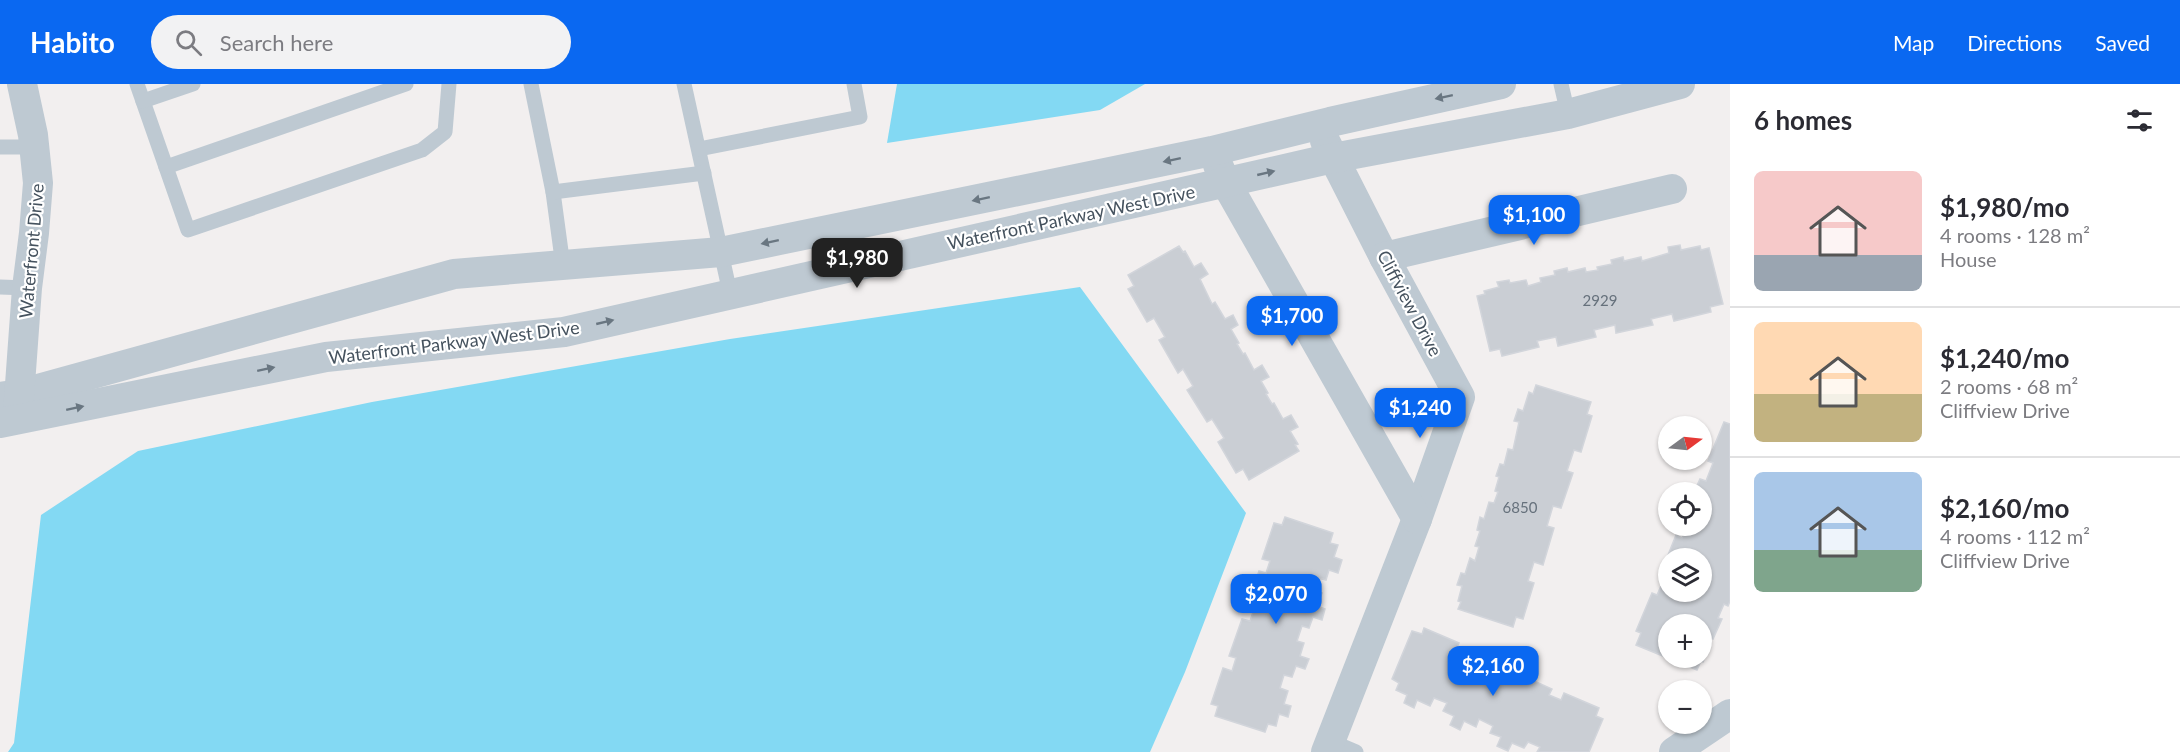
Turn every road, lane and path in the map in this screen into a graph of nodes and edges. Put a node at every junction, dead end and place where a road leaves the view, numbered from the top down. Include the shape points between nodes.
1 (22, 84) edge
2 (137, 84) edge
3 (193, 84) edge
4 (406, 84) edge
5 (449, 84) edge
6 (531, 84) edge
7 (684, 84) edge
8 (854, 84) edge
9 (1501, 84) edge
10 (1561, 84) edge
11 (1680, 84) edge
12 (143, 101) junction
13 (1568, 114) junction
14 (1317, 125) junction
15 (0, 147) edge
16 (35, 147) junction
17 (699, 149) junction
18 (1212, 152) junction
19 (1333, 158) junction
20 (166, 166) junction
21 (704, 173) junction
22 (1226, 183) junction
23 (1672, 189) dead end
24 (553, 192) junction
25 (721, 252) junction
26 (1384, 257) junction
27 (563, 267) junction
28 (14, 287) edge
29 (730, 293) junction
30 (9, 409) edge
31 (1417, 519) junction
32 (1730, 714) edge
33 (1337, 748) edge
34 (1674, 752) edge

1 - 16 street, Waterfront Drive
2 - 12 lane
3 - 12 lane
4 - 20 lane
5 - 20 lane via 445,132 422,150 188,230
6 - 24 lane
7 - 17 lane
8 - 17 lane via 860,117
9 -> 14 street, Waterfront Parkway West Drive
10 - 13 lane
11 - 13 street, Waterfront Parkway West Drive
12 - 20 lane
13 - 19 street, Waterfront Parkway West Drive
14 - 18 street, Waterfront Parkway West Drive
14 - 19 street, Cliffview Drive
15 - 16 lane
16 - 28 street, Waterfront Drive via 38,183 34,232
17 - 21 lane
18 - 22 street
18 -> 25 street, Waterfront Parkway West Drive
22 -> 19 street, Waterfront Parkway West Drive
19 - 26 street, Cliffview Drive
21 - 24 lane
21 - 25 lane
22 - 29 street, Waterfront Parkway West Drive
22 - 31 street
23 - 26 street
24 - 27 lane
25 - 27 street, Waterfront Parkway West Drive
25 - 29 lane
26 - 31 street, Cliffview Drive via 1461,397
27 - 30 street, Waterfront Parkway West Drive via 454,274
28 - 30 street, Waterfront Drive
30 -> 29 street, Waterfront Parkway West Drive via 326,357 564,332
31 - 33 street, Cliffview Drive
32 - 34 street

